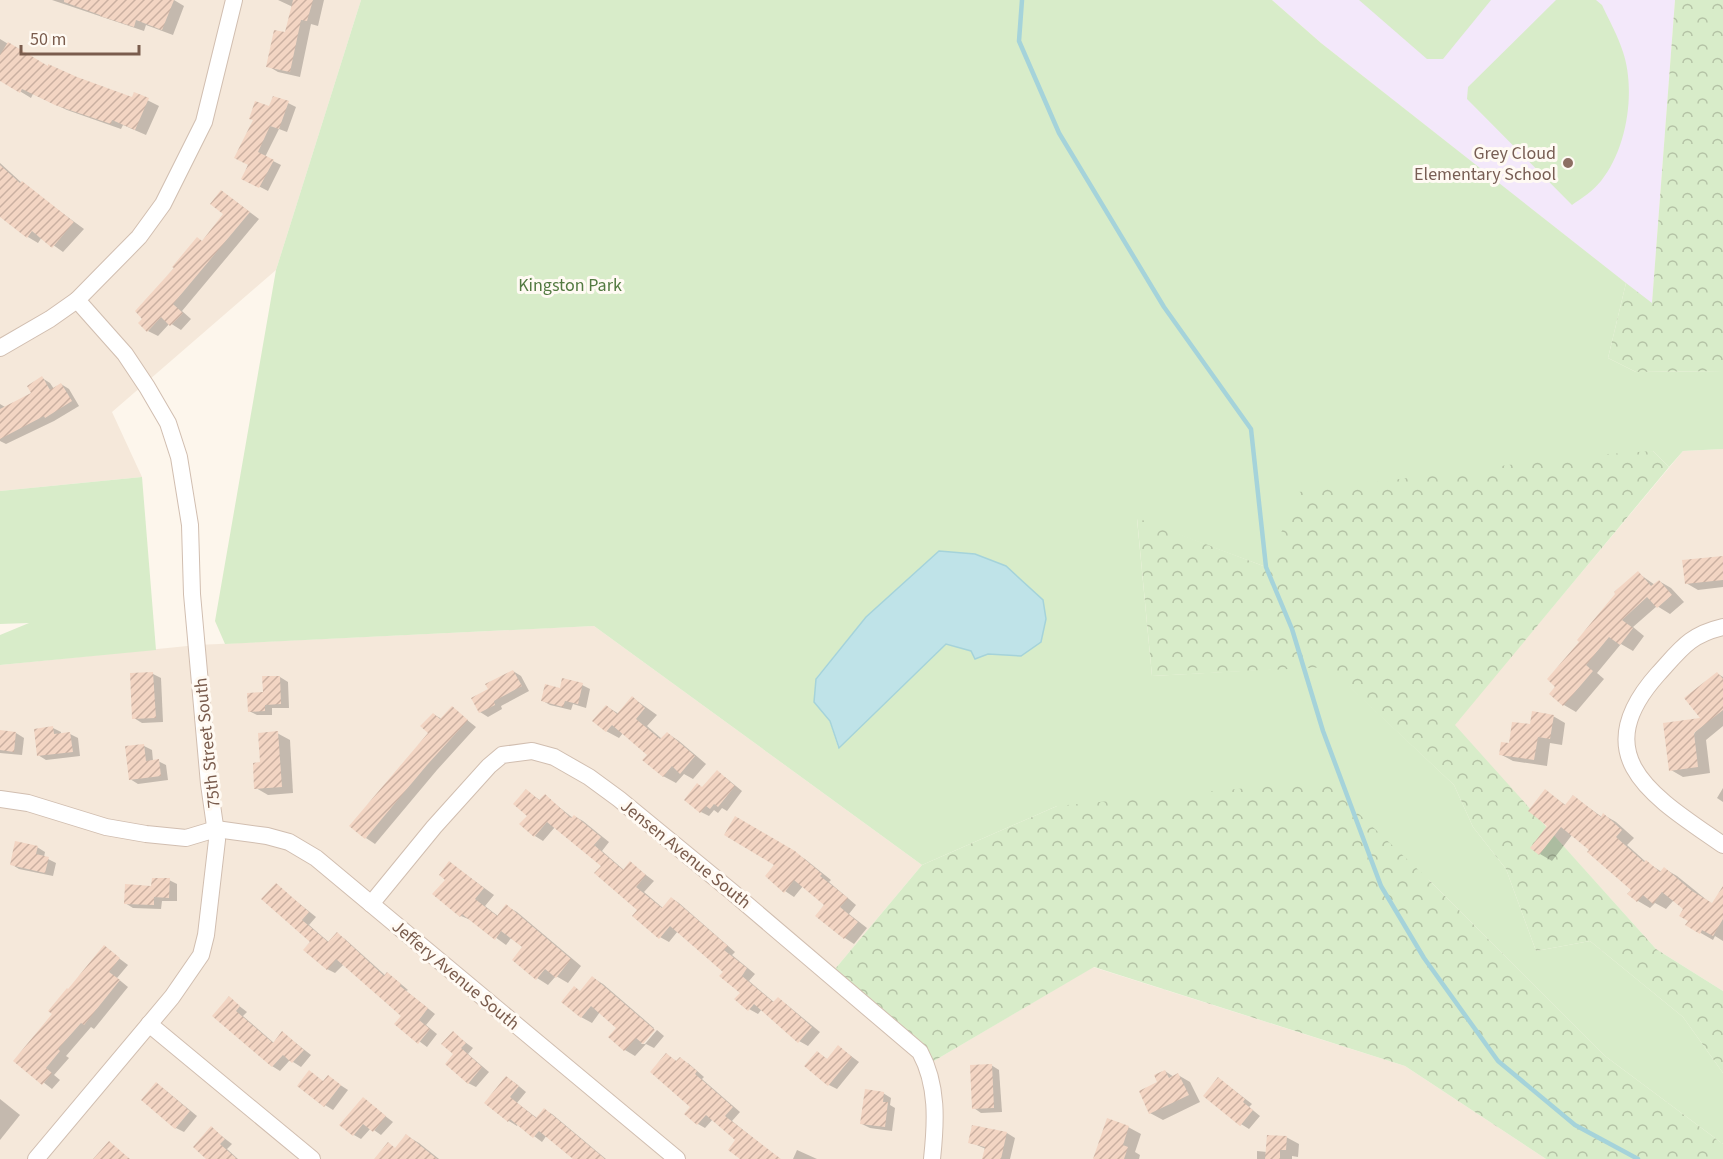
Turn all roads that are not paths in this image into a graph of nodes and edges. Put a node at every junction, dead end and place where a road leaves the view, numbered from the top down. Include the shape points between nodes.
1 (234, 0) edge
2 (77, 300) junction
3 (0, 348) edge
4 (1723, 627) edge
5 (0, 800) edge
6 (216, 829) junction
7 (1723, 845) edge
8 (372, 904) junction
9 (149, 1024) junction
10 (36, 1159) edge
11 (312, 1159) edge
12 (677, 1159) edge
13 (932, 1159) edge

1 - 2 street via 204,122 163,204 139,237
2 - 3 street
2 - 6 street, 75th Street South via 125,354 147,387 168,423 179,457 190,525 192,594
4 - 7 street via 1700,633 1687,642 1632,709 1626,732 1628,758 1644,785
5 - 6 street via 28,803 106,827 146,834 186,838
6 - 8 street, Jeffery Avenue South via 289,842 316,858
6 - 9 street, 75th Street South via 201,955
8 - 12 street, Jeffery Avenue South
8 - 13 street, Jensen Avenue South via 434,826 489,766 502,756 532,751 554,757 619,799 920,1052 927,1065 935,1104
9 - 10 street, 75th Street South
9 - 11 street

